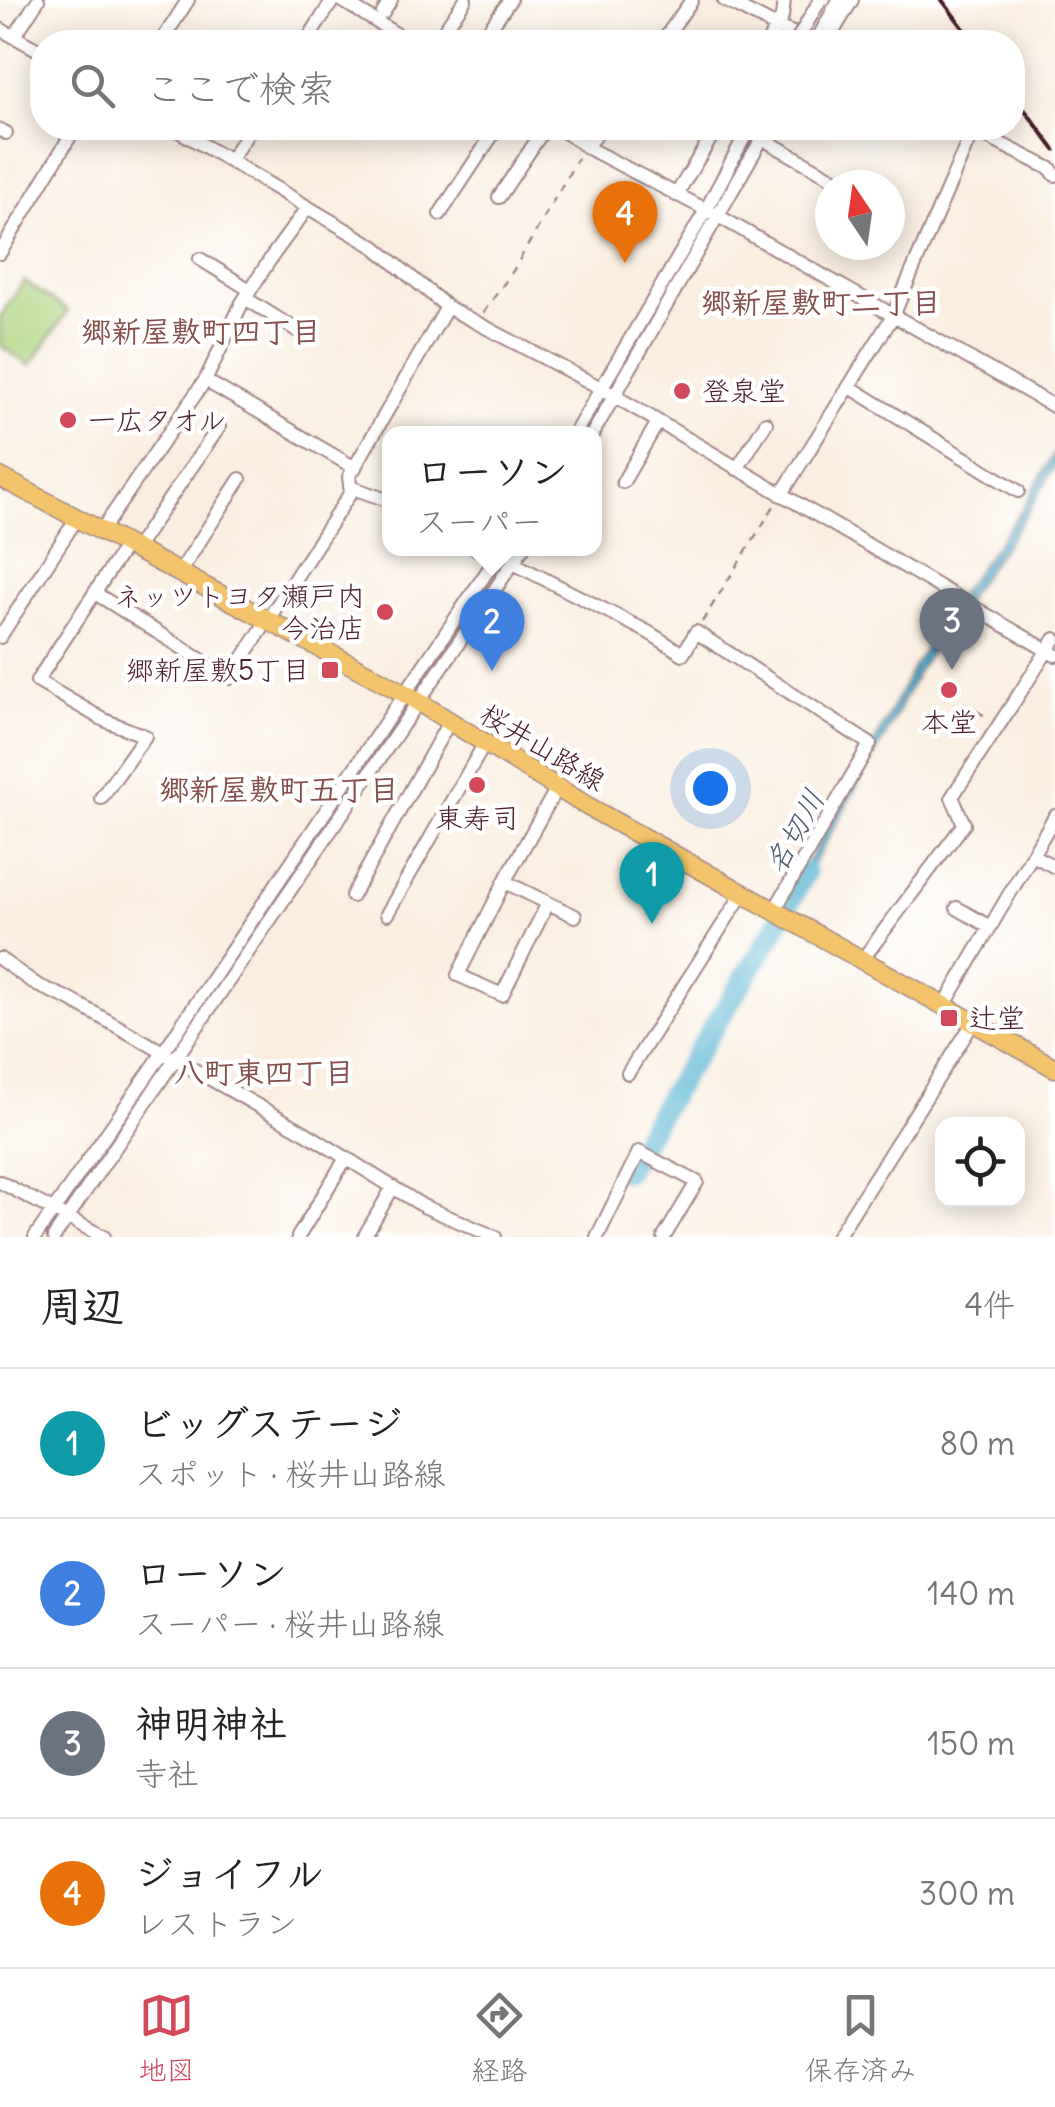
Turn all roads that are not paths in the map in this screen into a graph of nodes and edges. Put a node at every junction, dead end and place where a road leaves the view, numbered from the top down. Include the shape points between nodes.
1 (38, 0) edge
2 (188, 0) edge
3 (333, 0) edge
4 (341, 0) edge
5 (391, 0) edge
6 (465, 0) edge
7 (510, 0) edge
8 (692, 0) edge
9 (724, 0) edge
10 (784, 0) edge
11 (820, 0) edge
12 (839, 0) edge
13 (852, 0) edge
14 (383, 14) dead end
15 (778, 27) junction
16 (0, 29) edge
17 (169, 30) edge
18 (314, 30) edge
19 (390, 30) edge
20 (444, 30) edge
21 (489, 30) edge
22 (671, 30) edge
23 (776, 30) edge
24 (786, 30) edge
25 (803, 30) edge
26 (823, 30) edge
27 (834, 30) edge
28 (14, 36) junction
29 (30, 45) edge
30 (68, 140) edge
31 (195, 140) edge
32 (243, 140) edge
33 (489, 140) edge
34 (537, 140) edge
35 (577, 140) edge
36 (591, 140) edge
37 (710, 140) edge
38 (743, 140) edge
39 (761, 140) edge
40 (966, 140) edge
41 (992, 140) edge
42 (770, 142) joint
43 (586, 146) junction
44 (230, 160) junction
45 (819, 170) edge
46 (1055, 175) edge
47 (676, 195) junction
48 (499, 198) dead end
49 (308, 207) junction
50 (440, 214) dead end
51 (716, 216) junction
52 (0, 253) edge
53 (200, 259) dead end
54 (248, 294) junction
55 (447, 306) junction
56 (893, 316) junction
57 (306, 336) dead end
58 (213, 385) dead end
59 (850, 387) junction
60 (601, 388) junction
61 (614, 397) junction
62 (1055, 407) edge
63 (658, 422) junction
64 (766, 423) dead end
65 (580, 426) edge
66 (598, 426) edge
67 (218, 427) dead end
68 (355, 468) junction
69 (737, 468) junction
70 (0, 476) edge
71 (240, 480) dead end
72 (623, 482) dead end
73 (350, 487) junction
74 (1018, 491) dead end
75 (781, 494) junction
76 (382, 497) edge
77 (77, 518) junction
78 (100, 531) junction
79 (130, 547) junction
80 (498, 556) edge
81 (518, 556) edge
82 (513, 563) junction
83 (180, 573) junction
84 (95, 593) junction
85 (268, 621) junction
86 (0, 636) edge
87 (1053, 648) edge
88 (411, 697) junction
89 (449, 722) junction
90 (484, 743) junction
91 (557, 788) junction
92 (101, 798) dead end
93 (1055, 816) edge
94 (1032, 855) junction
95 (1055, 867) edge
96 (505, 882) junction
97 (743, 893) junction
98 (352, 896) dead end
99 (548, 903) junction
100 (957, 908) dead end
101 (774, 911) junction
102 (387, 914) dead end
103 (574, 916) dead end
104 (990, 926) junction
105 (0, 959) edge
106 (862, 960) junction
107 (944, 1006) junction
108 (973, 1024) junction
109 (170, 1055) junction
110 (1055, 1068) edge
111 (628, 1073) dead end
112 (346, 1158) junction
113 (0, 1182) edge
114 (393, 1188) junction
115 (52, 1210) junction
116 (66, 1218) junction
117 (35, 1237) edge
118 (54, 1237) edge
119 (104, 1237) edge
120 (298, 1237) edge
121 (364, 1237) edge
122 (495, 1237) edge
123 (597, 1237) edge
124 (664, 1237) edge
125 (837, 1237) edge

1 - 28 street
2 - 17 street
3 - 18 street
4 - 19 street
5 - 14 street
6 - 20 street
7 - 21 street
8 - 22 street
9 - 15 street
10 - 15 street
11 - 25 street, bridge
12 - 26 street
13 - 27 street
15 - 23 street
15 - 24 street
16 - 28 street
28 - 29 street
30 - 52 street
31 - 44 street
32 - 44 street
33 - 50 street
34 - 48 street
35 - 43 street
36 - 43 street
37 - 47 street
38 - 51 street via 721,179
39 - 51 street
40 - 56 street
41 - 46 street
42 - 45 street
42 - 51 street
43 - 47 street
44 - 49 street
47 - 51 street
49 - 54 street
49 - 55 street via 375,247
51 - 56 street
51 - 60 street
51 - 61 street
53 - 54 street
54 - 57 street
54 - 78 street via 206,378
55 - 60 street
55 - 68 street
56 - 59 street
56 - 62 street
58 - 68 street
59 - 74 street
59 - 75 street
60 - 61 street
60 - 65 street
61 - 63 street
61 - 66 street
63 - 69 street
63 - 72 street
64 - 69 street
67 - 79 street
68 - 73 street
69 - 75 street
70 - 77 main road, 桜井山路線
71 - 83 street
73 - 76 street
73 - 85 street
75 - 87 street
77 - 78 main road, 桜井山路線
77 - 86 street
78 - 79 main road, 桜井山路線
79 - 83 main road, 桜井山路線
79 - 84 street
80 - 88 street
81 - 82 street
82 - 88 street
82 - 101 street via 683,654 696,632 870,744
83 - 85 main road, 桜井山路線
84 - 85 street via 230,678
84 - 92 street via 37,681 145,736
85 - 88 main road, 桜井山路線
87 - 106 street via 952,797 964,824
88 - 89 main road, 桜井山路線
88 - 109 street
89 - 90 main road, 桜井山路線
89 - 98 street
90 - 91 main road, 桜井山路線
90 - 102 street
91 - 96 street
91 - 97 main road, 桜井山路線
93 - 94 street
94 - 95 street
94 - 104 street
96 - 99 street
96 - 99 street via 458,975 502,995
97 - 101 main road, 桜井山路線
97 - 111 street
99 - 103 street
100 - 104 street
101 - 106 main road, 桜井山路線
104 - 107 street
105 - 109 street
106 - 107 main road, 桜井山路線
107 - 108 main road, 桜井山路線
108 - 110 main road, 桜井山路線
108 - 125 street
109 - 112 street
109 - 115 street
109 - 116 street
112 - 114 street
112 - 120 street
113 - 115 street
114 - 121 street
114 - 122 street
115 - 116 street
115 - 117 street
116 - 118 street
116 - 119 street
123 - 124 street via 639,1152 697,1182

